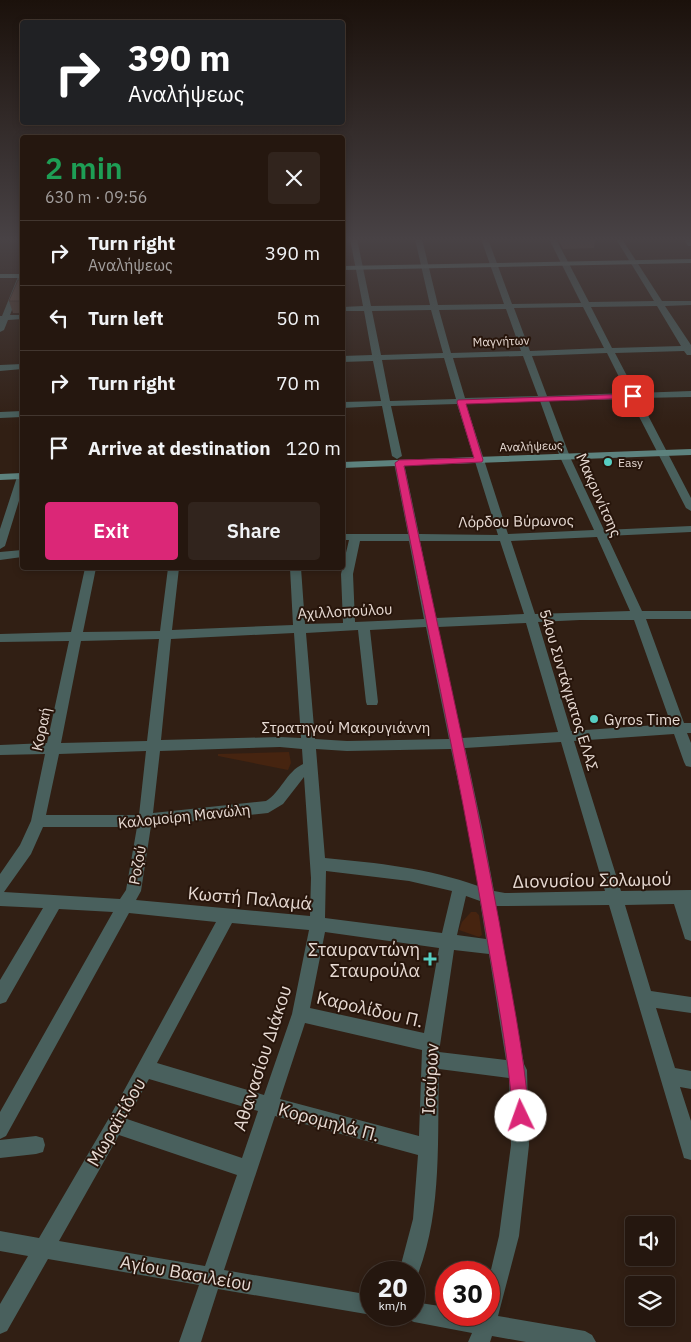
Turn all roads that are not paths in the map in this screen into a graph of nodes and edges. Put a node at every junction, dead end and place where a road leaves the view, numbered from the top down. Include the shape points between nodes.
1 (10, 302) edge
2 (365, 302) edge
3 (433, 302) edge
4 (507, 302) edge
5 (691, 303) edge
6 (584, 304) junction
7 (658, 304) junction
8 (508, 305) junction
9 (434, 306) junction
10 (366, 308) junction
11 (345, 309) edge
12 (20, 317) edge
13 (2, 318) edge
14 (0, 330) edge
15 (610, 351) junction
16 (690, 351) edge
17 (526, 353) junction
18 (448, 355) junction
19 (345, 358) edge
20 (377, 358) junction
21 (0, 368) edge
22 (20, 368) edge
23 (691, 394) edge
24 (633, 396) junction
25 (544, 399) junction
26 (461, 402) junction
27 (387, 404) junction
28 (345, 405) edge
29 (20, 414) edge
30 (0, 415) edge
31 (691, 445) edge
32 (661, 450) junction
33 (691, 452) edge
34 (564, 453) junction
35 (478, 456) junction
36 (345, 457) edge
37 (398, 459) junction
38 (345, 465) edge
39 (20, 467) edge
40 (0, 468) edge
41 (0, 477) edge
42 (20, 477) edge
43 (20, 483) edge
44 (691, 508) edge
45 (691, 529) edge
46 (600, 533) junction
47 (345, 537) edge
48 (355, 538) junction
49 (413, 538) junction
50 (504, 538) junction
51 (0, 546) edge
52 (20, 554) edge
53 (0, 556) edge
54 (90, 570) edge
55 (173, 570) edge
56 (296, 570) edge
57 (691, 615) edge
58 (638, 616) junction
59 (531, 619) junction
60 (431, 623) junction
61 (364, 626) junction
62 (349, 627) junction
63 (299, 630) junction
64 (164, 635) junction
65 (0, 638) edge
66 (76, 638) junction
67 (372, 702) dead end
68 (685, 728) edge
69 (566, 736) junction
70 (457, 743) junction
71 (309, 744) junction
72 (153, 747) junction
73 (53, 748) junction
74 (3, 750) edge
75 (0, 762) edge
76 (691, 762) edge
77 (311, 766) junction
78 (38, 821) junction
79 (145, 821) junction
80 (318, 864) junction
81 (461, 886) junction
82 (0, 887) edge
83 (487, 896) junction
84 (686, 897) edge
85 (616, 898) junction
86 (0, 899) edge
87 (54, 904) junction
88 (125, 906) junction
89 (227, 916) junction
90 (318, 924) junction
91 (691, 934) edge
92 (448, 940) junction
93 (496, 948) junction
94 (0, 996) edge
95 (646, 998) junction
96 (691, 1005) edge
97 (300, 1014) junction
98 (430, 1051) junction
99 (146, 1069) junction
100 (518, 1070) junction
101 (668, 1075) junction
102 (691, 1080) edge
103 (268, 1105) junction
104 (115, 1124) junction
105 (0, 1130) edge
106 (36, 1145) dead end
107 (428, 1148) junction
108 (0, 1149) edge
109 (691, 1151) edge
110 (247, 1169) junction
111 (0, 1241) edge
112 (42, 1248) junction
113 (412, 1261) edge
114 (211, 1278) junction
115 (360, 1303) edge
116 (425, 1315) edge
117 (0, 1324) edge
118 (482, 1333) edge
119 (190, 1342) edge
120 (585, 1342) edge

1 - 13 street
2 - 10 street
3 - 9 street, 54ου Συντάγματος ΕΛΑΣ
4 - 8 street, Μακρυνίτσης
5 - 7 street
6 - 7 street
6 - 8 street
6 - 15 street
7 - 16 street
8 - 9 street
8 - 17 street, Μακρυνίτσης
9 - 10 street
9 - 18 street, 54ου Συντάγματος ΕΛΑΣ
10 - 11 street
10 - 20 street
12 - 13 street
13 - 14 street
15 - 16 street, Μαγνήτων
15 - 17 street, Μαγνήτων
15 - 24 street
17 - 18 street, Μαγνήτων
17 - 25 street, Μακρυνίτσης
18 - 20 street, Μαγνήτων
18 - 26 street, 54ου Συντάγματος ΕΛΑΣ
19 - 20 street, Μαγνήτων
20 - 27 street
21 - 22 street
23 - 24 street
24 - 25 street
24 - 32 street
25 - 26 street
25 - 34 street, Μακρυνίτσης
26 - 27 street
26 - 35 street, 54ου Συντάγματος ΕΛΑΣ
27 - 28 street
27 - 37 street
29 - 30 street
31 - 32 street, Αναλήψεως
32 - 33 street, Αναλήψεως
32 - 34 street, Αναλήψεως
32 - 44 street
34 - 35 street, Αναλήψεως
34 - 46 street, Μακρυνίτσης
35 - 37 street, Αναλήψεως
35 - 50 street, 54ου Συντάγματος ΕΛΑΣ
36 - 37 street, Αναλήψεως
37 - 38 street, Αναλήψεως
37 - 49 street
39 - 40 street
41 - 42 street
43 - 51 street
45 - 46 street, Λόρδου Βύρωνος
46 - 50 street, Λόρδου Βύρωνος
46 - 58 street, Μακρυνίτσης
47 - 48 street, Λόρδου Βύρωνος
48 - 49 street, Λόρδου Βύρωνος
48 - 62 street via 347,574
49 - 50 street, Λόρδου Βύρωνος
49 - 60 street
50 - 59 street, 54ου Συντάγματος ΕΛΑΣ
52 - 53 street
54 - 66 street, Κοραή
55 - 64 street, Ροζού
56 - 63 street, Αθανασίου Διάκου
57 - 58 street, Αχιλλοπούλου
58 - 59 street, Αχιλλοπούλου
58 - 68 street, Μακρυνίτσης
59 - 60 street, Αχιλλοπούλου
59 - 69 street, 54ου Συντάγματος ΕΛΑΣ
60 - 61 street, Αχιλλοπούλου
60 - 70 street
61 - 62 street, Αχιλλοπούλου
61 - 67 street
62 - 63 street, Αχιλλοπούλου
63 - 64 street, Αχιλλοπούλου
63 - 71 street, Αθανασίου Διάκου
64 - 66 street, Αχιλλοπούλου
64 - 72 street, Ροζού
65 - 66 street, Αχιλλοπούλου
66 - 73 street, Κοραή
68 - 69 street, Στρατηγού Μακρυγιάννη
68 - 76 street, Μακρυνίτσης
69 - 70 street, Στρατηγού Μακρυγιάννη
69 - 85 street, 54ου Συντάγματος ΕΛΑΣ
70 - 71 street, Στρατηγού Μακρυγιάννη
70 - 83 street
71 - 72 street, Στρατηγού Μακρυγιάννη via 280,742
71 - 77 street, Αθανασίου Διάκου
72 - 73 street, Στρατηγού Μακρυγιάννη
72 - 79 street, Ροζού
73 - 74 street, Στρατηγού Μακρυγιάννη
73 - 78 street, Κοραή
74 - 75 street
77 - 79 street, Καλομοίρη Μανώλη via 293,778 271,806
77 - 80 street, Αθανασίου Διάκου
78 - 79 street, Καλομοίρη Μανώλη
78 - 82 street, Κοραή via 26,849
79 - 88 street, Ροζού via 136,881
80 - 81 street, Διονυσίου Σολωμού via 421,876
80 - 90 street, Αθανασίου Διάκου
81 - 83 street, Διονυσίου Σολωμού
81 - 92 street, Ισαύρων
83 - 85 street, Διονυσίου Σολωμού via 504,900
83 - 93 street
84 - 85 street, Διονυσίου Σολωμού
84 - 91 street
85 - 95 street, 54ου Συντάγματος ΕΛΑΣ
86 - 87 street, Κωστή Παλαμά
87 - 88 street, Κωστή Παλαμά
87 - 94 street
88 - 89 street, Κωστή Παλαμά
88 - 105 street, Ροζού
89 - 90 street, Κωστή Παλαμά
89 - 99 street, Μωραϊτίδου
90 - 92 street, Κωστή Παλαμά
90 - 97 street, Αθανασίου Διάκου
92 - 93 street, Κωστή Παλαμά
92 - 98 street, Ισαύρων
93 - 100 street
95 - 96 street
95 - 101 street, 54ου Συντάγματος ΕΛΑΣ
97 - 98 street, Καρολίδου Π.
97 - 103 street, Αθανασίου Διάκου
98 - 100 street, Καρολίδου Π.
98 - 107 street, Ισαύρων
99 - 103 street, Κορομηλά Π.
99 - 104 street, Μωραϊτίδου
100 - 118 street via 521,1116 516,1184 502,1272
101 - 102 street
101 - 109 street, 54ου Συντάγματος ΕΛΑΣ
103 - 107 street, Κορομηλά Π.
103 - 110 street, Αθανασίου Διάκου
104 - 110 street
104 - 112 street, Μωραϊτίδου
106 - 108 street
107 - 113 street, Ισαύρων via 426,1192
110 - 114 street, Αθανασίου Διάκου
111 - 112 street, Αγίου Βασιλείου
112 - 114 street, Αγίου Βασιλείου
112 - 117 street, Μωραϊτίδου
114 - 115 street, Αγίου Βασιλείου
114 - 119 street, Αθανασίου Διάκου
116 - 118 street
118 - 120 street

